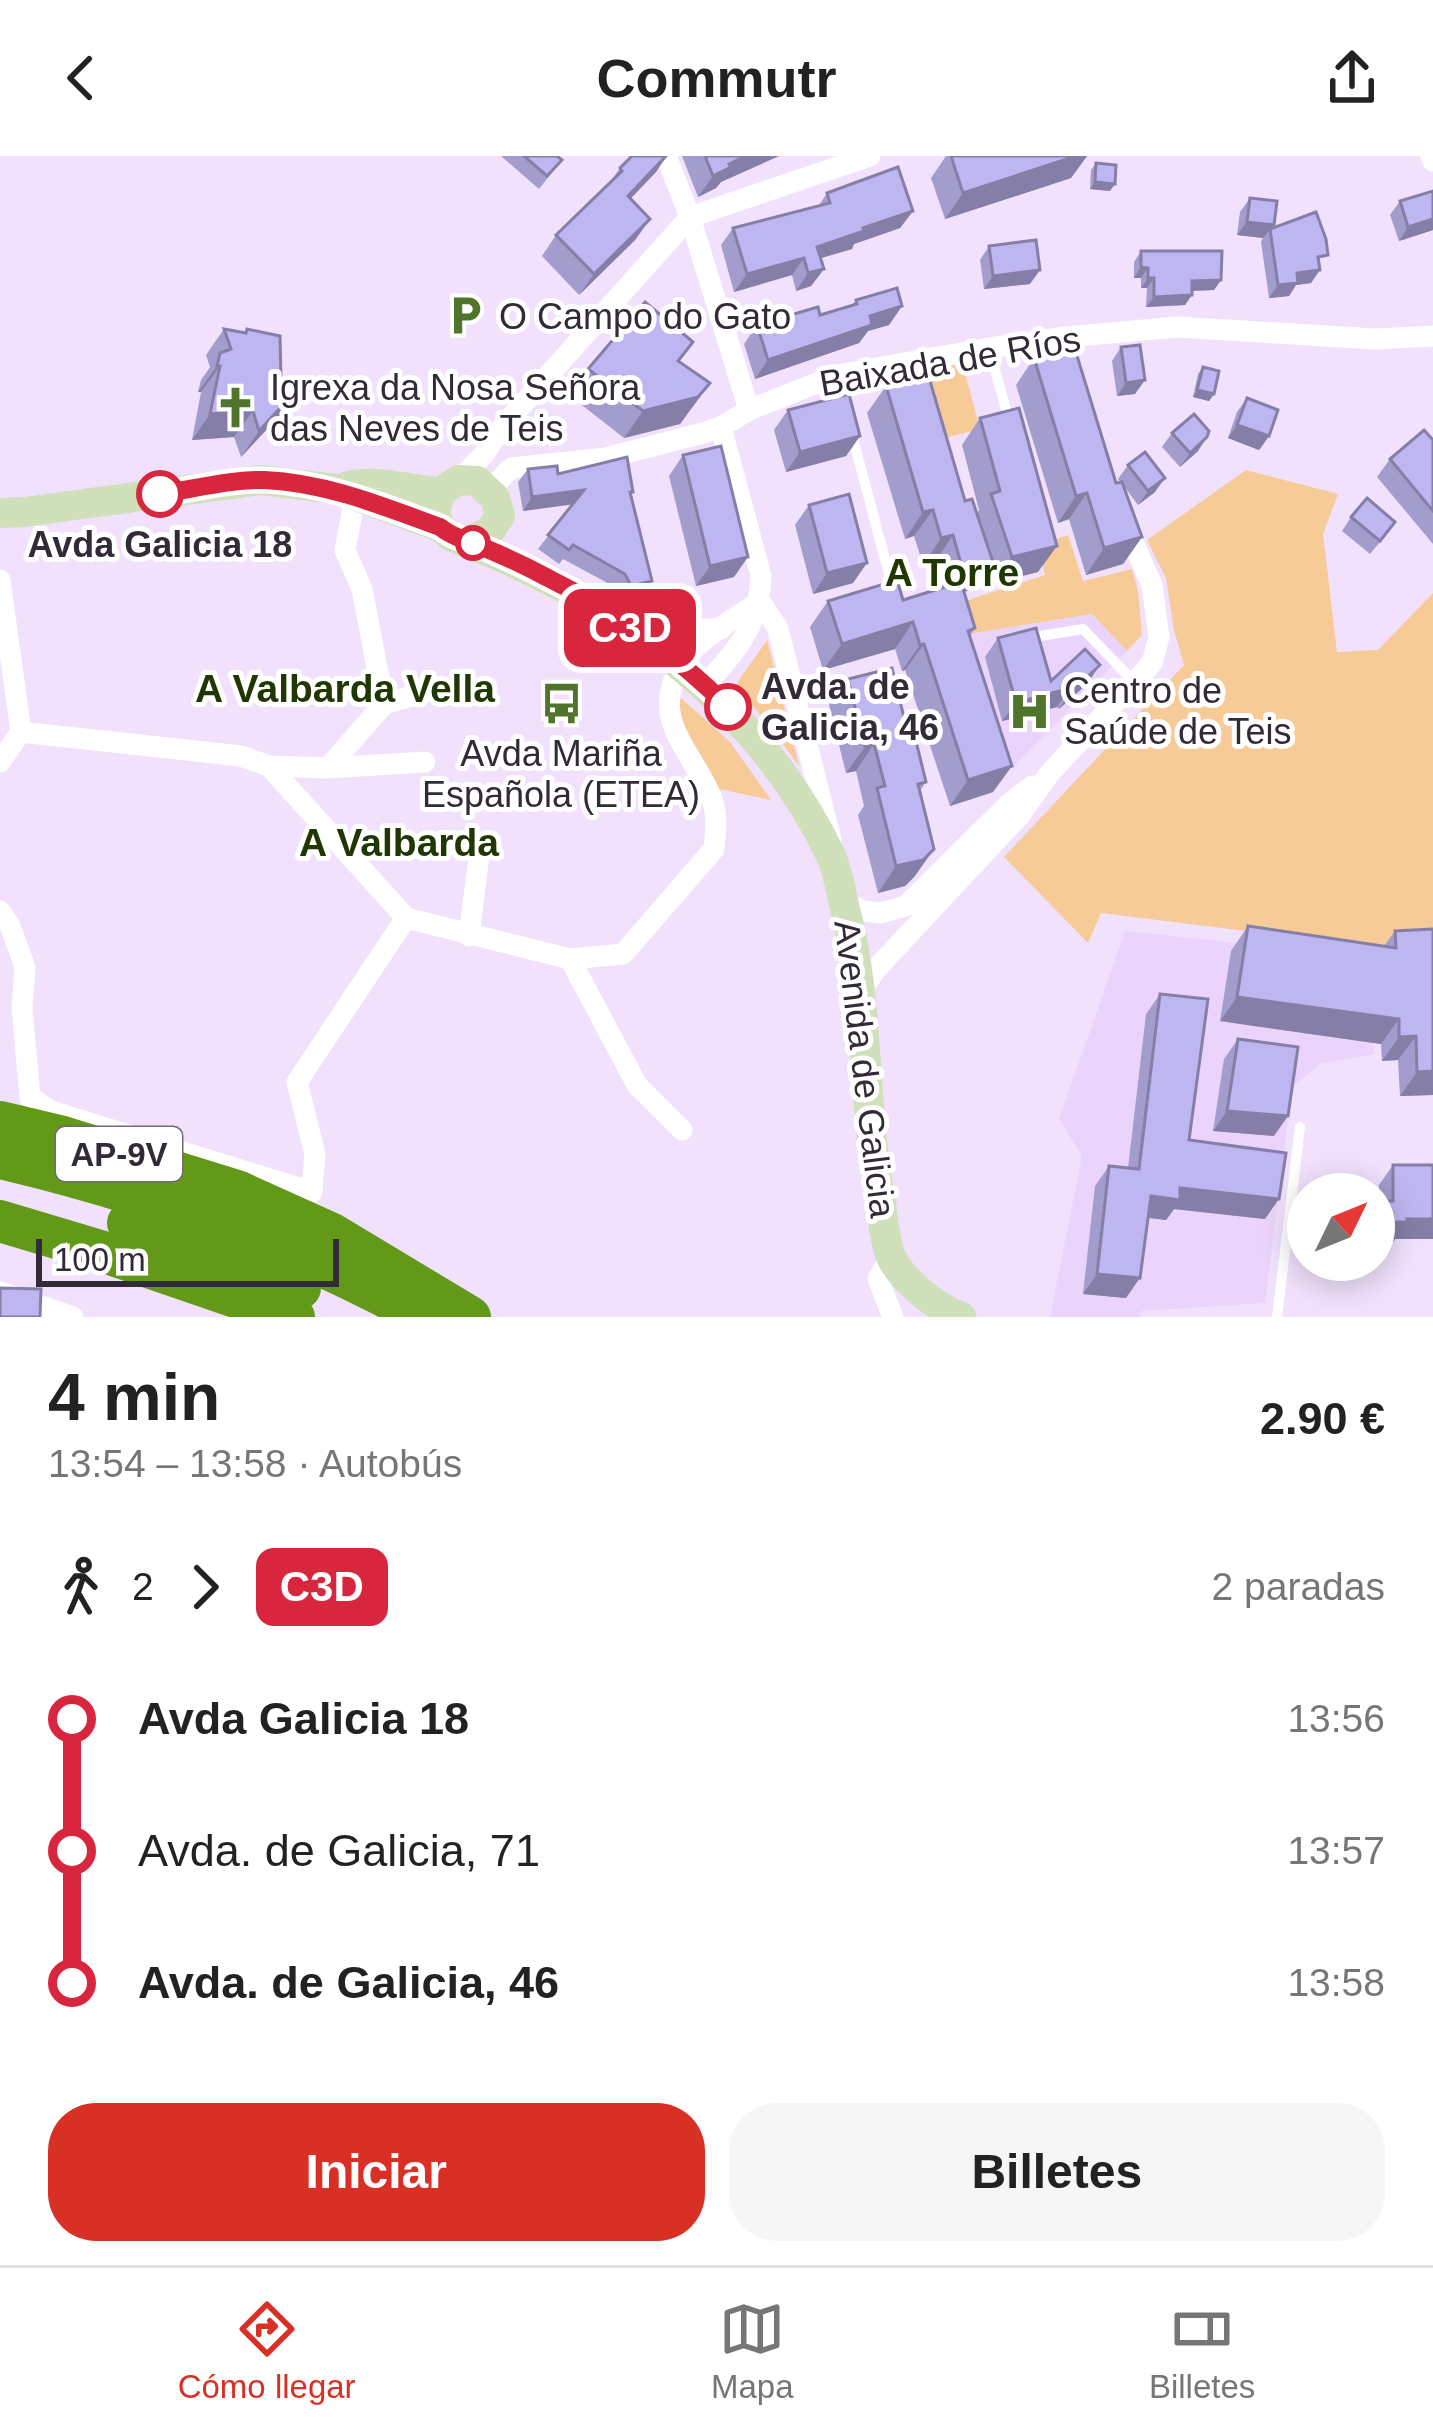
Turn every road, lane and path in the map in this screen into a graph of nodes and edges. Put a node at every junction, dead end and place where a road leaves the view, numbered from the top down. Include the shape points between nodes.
1 (666, 156) edge
2 (870, 156) edge
3 (690, 217) junction
4 (1433, 322) edge
5 (1422, 336) edge
6 (989, 348) junction
7 (749, 410) junction
8 (849, 420) edge
9 (722, 427) junction
10 (1012, 428) edge
11 (476, 486) junction
12 (346, 493) junction
13 (1118, 510) edge
14 (0, 513) edge
15 (440, 527) junction
16 (468, 541) junction
17 (890, 578) edge
18 (552, 579) junction
19 (0, 580) edge
20 (760, 601) junction
21 (613, 615) junction
22 (722, 629) junction
23 (1034, 637) edge
24 (693, 675) junction
25 (1135, 683) junction
26 (432, 690) dead end
27 (384, 704) junction
28 (21, 732) junction
29 (0, 762) edge
30 (425, 762) dead end
31 (269, 766) junction
32 (328, 768) junction
33 (1049, 774) junction
34 (479, 856) dead end
35 (833, 861) junction
36 (844, 902) junction
37 (0, 911) edge
38 (406, 918) junction
39 (469, 936) junction
40 (570, 959) junction
41 (861, 991) junction
42 (11, 1006) edge
43 (0, 1122) edge
44 (1300, 1127) dead end
45 (682, 1130) dead end
46 (0, 1158) edge
47 (0, 1186) edge
48 (0, 1221) edge
49 (891, 1257) junction
50 (0, 1292) edge
51 (58, 1313) edge
52 (294, 1317) edge
53 (369, 1317) edge
54 (426, 1317) edge
55 (470, 1317) edge
56 (893, 1317) edge
57 (961, 1317) edge
58 (1277, 1317) edge

1 - 3 street
2 - 3 street
3 - 7 street
3 - 11 street via 504,425
4 - 5 street via 1418,326
5 - 6 street, Baixada de Ríos via 1177,327 1069,347
6 - 7 street, Baixada de Ríos
6 - 10 lane
7 - 9 street, Baixada de Ríos
8 - 17 lane
9 - 11 street, Baixada de Ríos via 606,458 511,468
9 - 20 street, Avenida de Galicia via 761,575
11 - 12 main road via 407,490 366,482
11 - 15 main road via 435,507
11 - 16 main road via 490,532
11 - 18 main road, Avenida de Galicia
12 - 14 main road via 261,480
12 - 15 main road
12 - 27 street via 345,550 362,589
13 - 25 street via 1152,586 1159,637
15 - 16 main road, Avenida de Galicia
16 - 18 main road, Avenida de Galicia
18 - 21 main road, Avenida de Galicia
19 - 28 street
20 - 22 street
20 - 24 street via 738,650
20 - 35 street, Avenida de Galicia via 778,628
21 - 22 street, Avenida de Galicia via 677,630
21 - 24 main road, Avenida de Galicia
22 - 24 street via 700,645
23 - 25 lane via 1083,629
24 - 35 main road, Avenida de Galicia via 793,787
24 - 40 street via 671,693 668,711 712,798 714,849 622,954
25 - 33 street
26 - 27 street
27 - 32 street
28 - 29 street
28 - 31 street via 241,756
30 - 32 street
31 - 32 street
31 - 38 street
33 - 36 street via 905,906 880,913
33 - 41 street
34 - 39 street
35 - 36 main road, Avenida de Galicia
36 - 41 main road, Avenida de Galicia
37 - 42 street via 25,967
38 - 39 street
38 - 42 street via 297,1082 315,1154 312,1192 51,1111 30,1097
39 - 40 street
40 - 45 street via 637,1085
41 - 49 main road, Avenida de Galicia
43 - 55 highway, AP-9V via 237,1191 332,1234
44 - 58 lane
46 - 54 highway, AP-9V via 233,1230
47 - 53 highway, AP-9V via 128,1222
48 - 52 highway
49 - 56 street via 878,1279
49 - 57 main road, Avenida de Galicia via 915,1287
50 - 51 street

